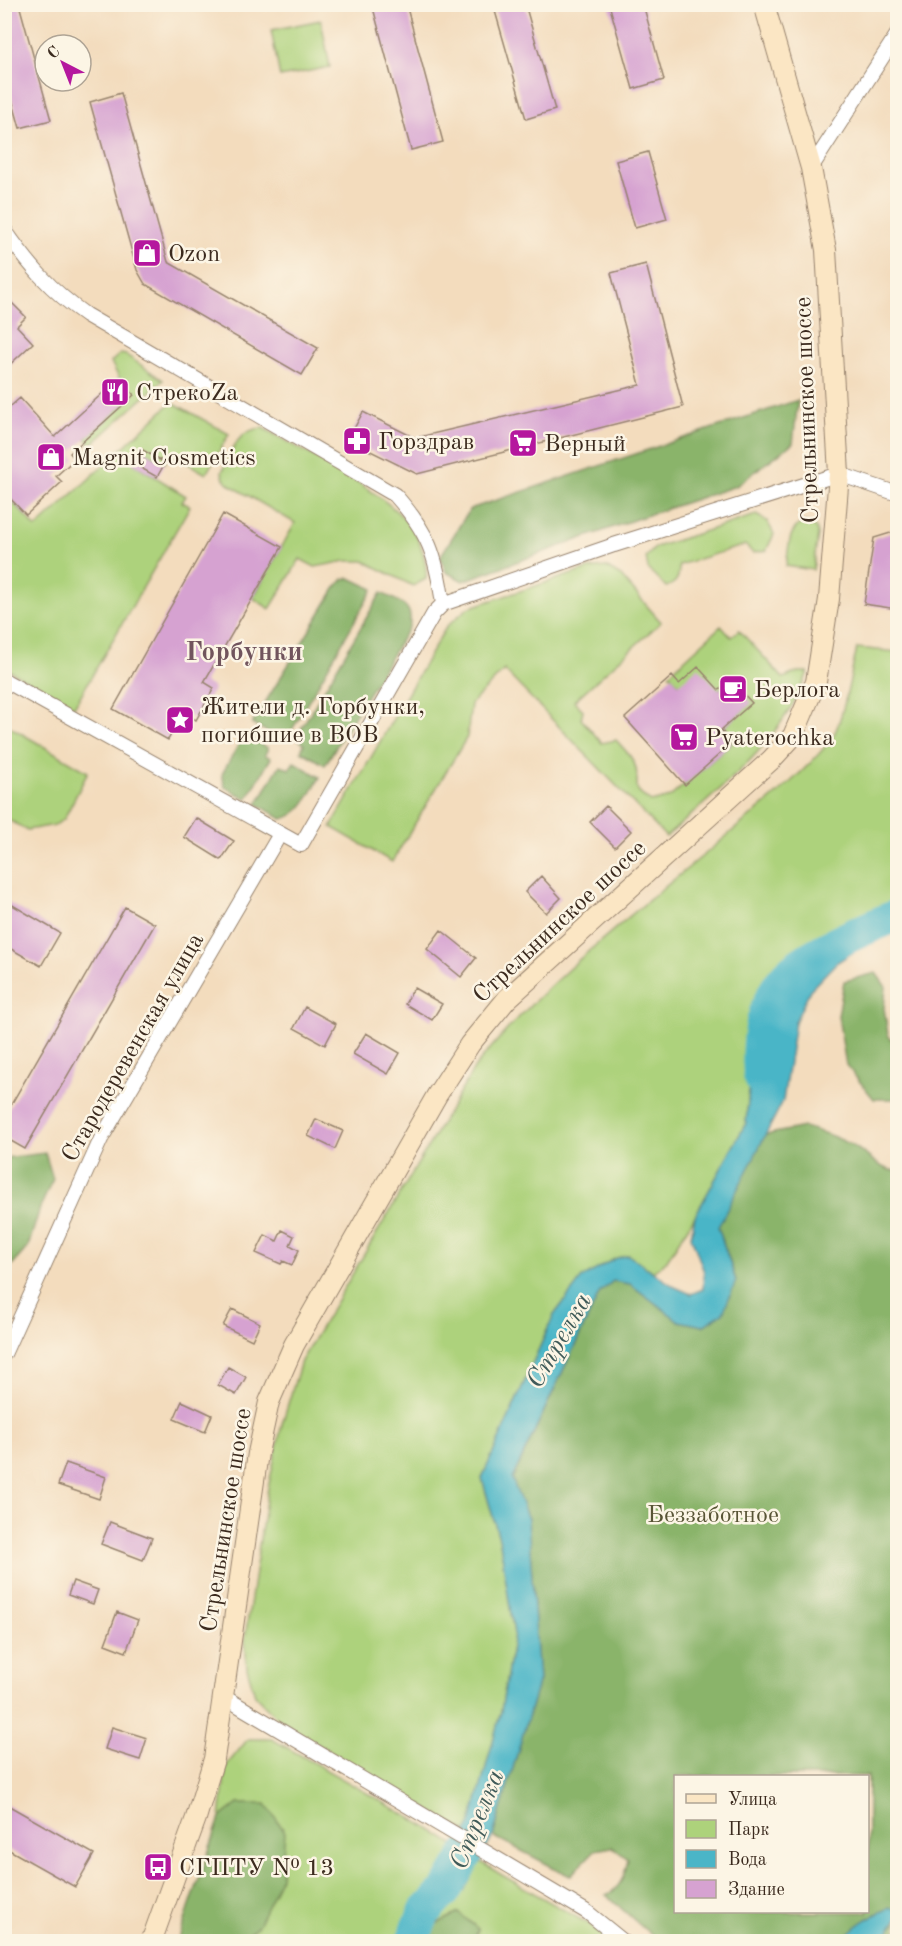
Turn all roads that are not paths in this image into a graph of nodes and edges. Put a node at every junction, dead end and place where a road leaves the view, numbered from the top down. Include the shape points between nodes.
1 (764, 4) edge
2 (897, 33) edge
3 (811, 168) junction
4 (4, 229) edge
5 (839, 474) junction
6 (897, 494) edge
7 (443, 604) junction
8 (4, 680) edge
9 (280, 834) junction
10 (4, 1354) edge
11 (224, 1697) junction
12 (151, 1941) edge
13 (624, 1941) edge

1 - 3 main road, Стрельнинское шоссе
2 - 3 street
3 - 5 main road, Стрельнинское шоссе via 826,250
4 - 7 street via 39,277 86,315 395,495 423,528 437,564
5 - 6 street
5 - 7 street
5 - 11 main road, Стрельнинское шоссе via 829,599 816,682 793,736 740,790 499,1008 437,1095 294,1345 269,1401 258,1453
7 - 9 street via 434,613 301,845
8 - 9 street
9 - 10 street, Стародеревенская улица via 101,1139
11 - 12 main road, Стрельнинское шоссе via 214,1760
11 - 13 street via 587,1912

